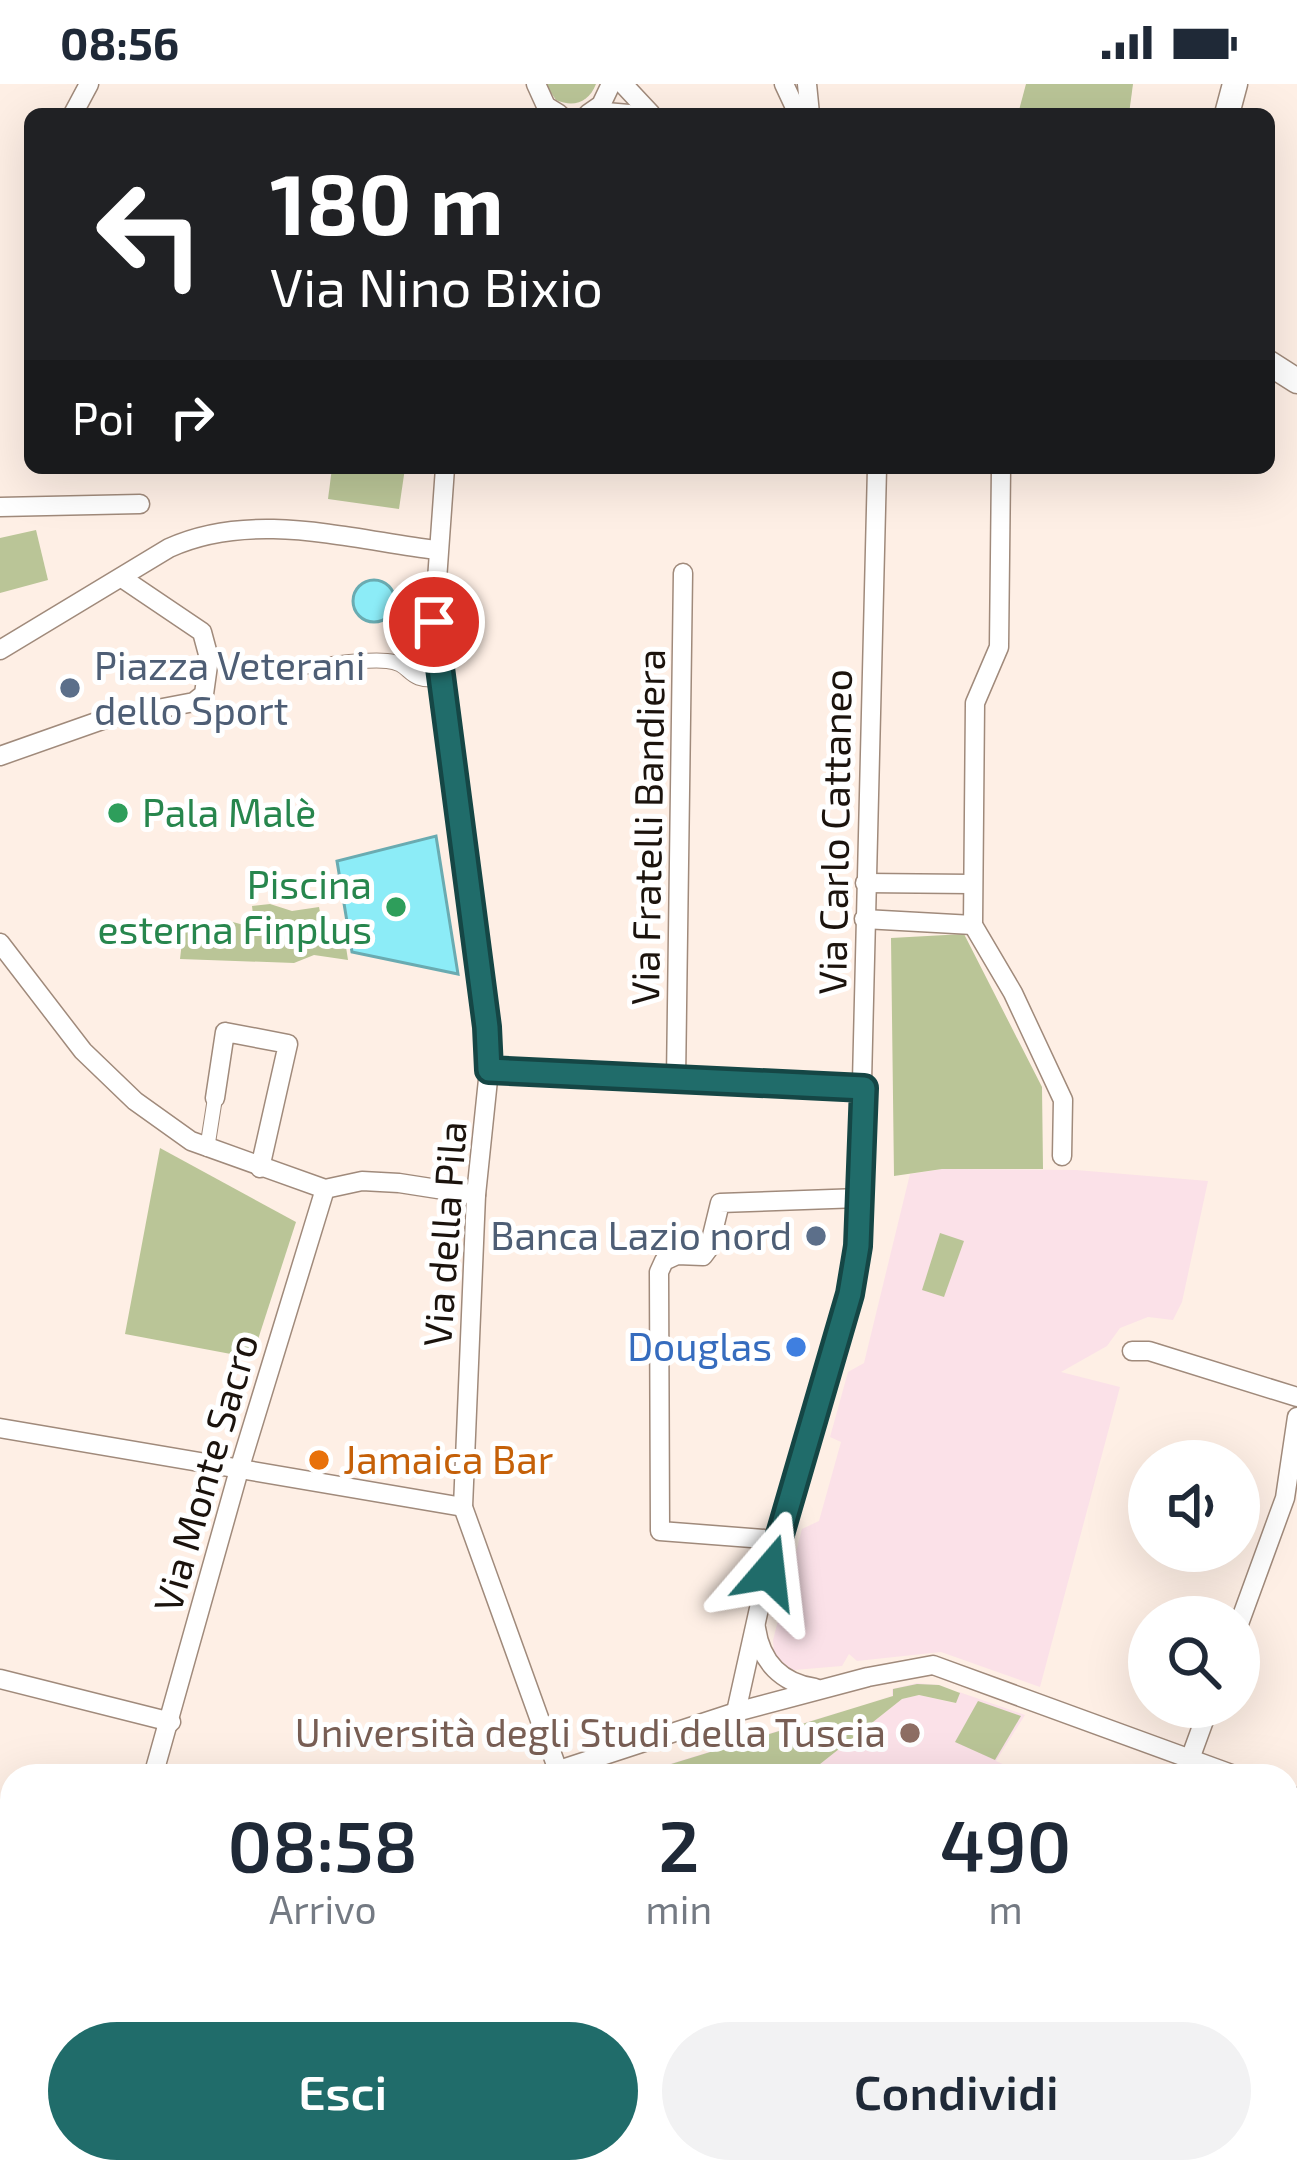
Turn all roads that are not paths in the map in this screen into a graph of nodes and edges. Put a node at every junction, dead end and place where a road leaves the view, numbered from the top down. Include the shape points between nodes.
1 (623, 84) edge
2 (645, 108) edge
3 (444, 474) edge
4 (877, 474) edge
5 (1001, 474) edge
6 (140, 505) dead end
7 (0, 507) edge
8 (436, 550) junction
9 (683, 574) dead end
10 (122, 578) junction
11 (0, 650) edge
12 (289, 667) dead end
13 (440, 679) junction
14 (0, 756) edge
15 (865, 883) junction
16 (971, 884) junction
17 (864, 919) junction
18 (973, 925) junction
19 (0, 943) edge
20 (489, 1070) junction
21 (676, 1080) junction
22 (864, 1088) junction
23 (215, 1098) joint
24 (207, 1149) junction
25 (1062, 1156) dead end
26 (260, 1168) junction
27 (325, 1189) junction
28 (476, 1195) junction
29 (860, 1198) junction
30 (1132, 1351) dead end
31 (1297, 1397) edge
32 (1297, 1417) edge
33 (0, 1428) edge
34 (238, 1470) junction
35 (464, 1507) junction
36 (778, 1540) junction
37 (1249, 1596) edge
38 (756, 1624) junction
39 (0, 1679) edge
40 (826, 1688) junction
41 (736, 1712) junction
42 (171, 1722) junction
43 (1201, 1728) edge
44 (1190, 1759) junction
45 (157, 1764) edge
46 (557, 1764) edge
47 (586, 1764) edge
48 (1204, 1764) edge

1 - 2 street
3 - 8 street, Via della Pila
4 - 15 street, Via Carlo Cattaneo
5 - 16 street via 999,647 975,703
6 - 7 street
8 - 10 street via 235,529 198,535
8 - 13 street, Via della Pila
9 - 21 street, Via Fratelli Bandiera
10 - 11 street
10 - 14 street via 202,632 204,694
12 - 13 street via 388,661 423,681
13 - 20 street, Via della Pila
15 - 16 street
15 - 17 street, Via Carlo Cattaneo
16 - 18 street
17 - 18 street
17 - 22 street, Via Carlo Cattaneo
18 - 25 street via 1063,1100
19 - 24 street via 83,1051 135,1101
20 - 21 street
20 - 28 street, Via della Pila
21 - 22 street
22 - 29 street, Via Carlo Cattaneo
23 - 24 street
23 - 26 street via 225,1032 288,1044
24 - 26 street
26 - 27 street
27 - 28 street via 381,1182
27 - 34 street, Via Monte Sacro
28 - 35 street, Via della Pila
29 - 36 street, Via Carlo Cattaneo via 850,1294
29 - 36 street via 720,1203 703,1256 677,1255 659,1272 660,1531
30 - 31 street
32 - 37 street via 1285,1498
33 - 34 street
34 - 35 street
34 - 42 street, Via Monte Sacro
35 - 46 street, Via della Pila
36 - 38 street, Via Carlo Cattaneo
38 - 40 street via 759,1646 779,1674
38 - 41 street, Via Carlo Cattaneo
39 - 42 street
40 - 41 street
40 - 44 street via 933,1665
41 - 47 street
42 - 45 street, Via Monte Sacro
43 - 44 street
44 - 48 street

